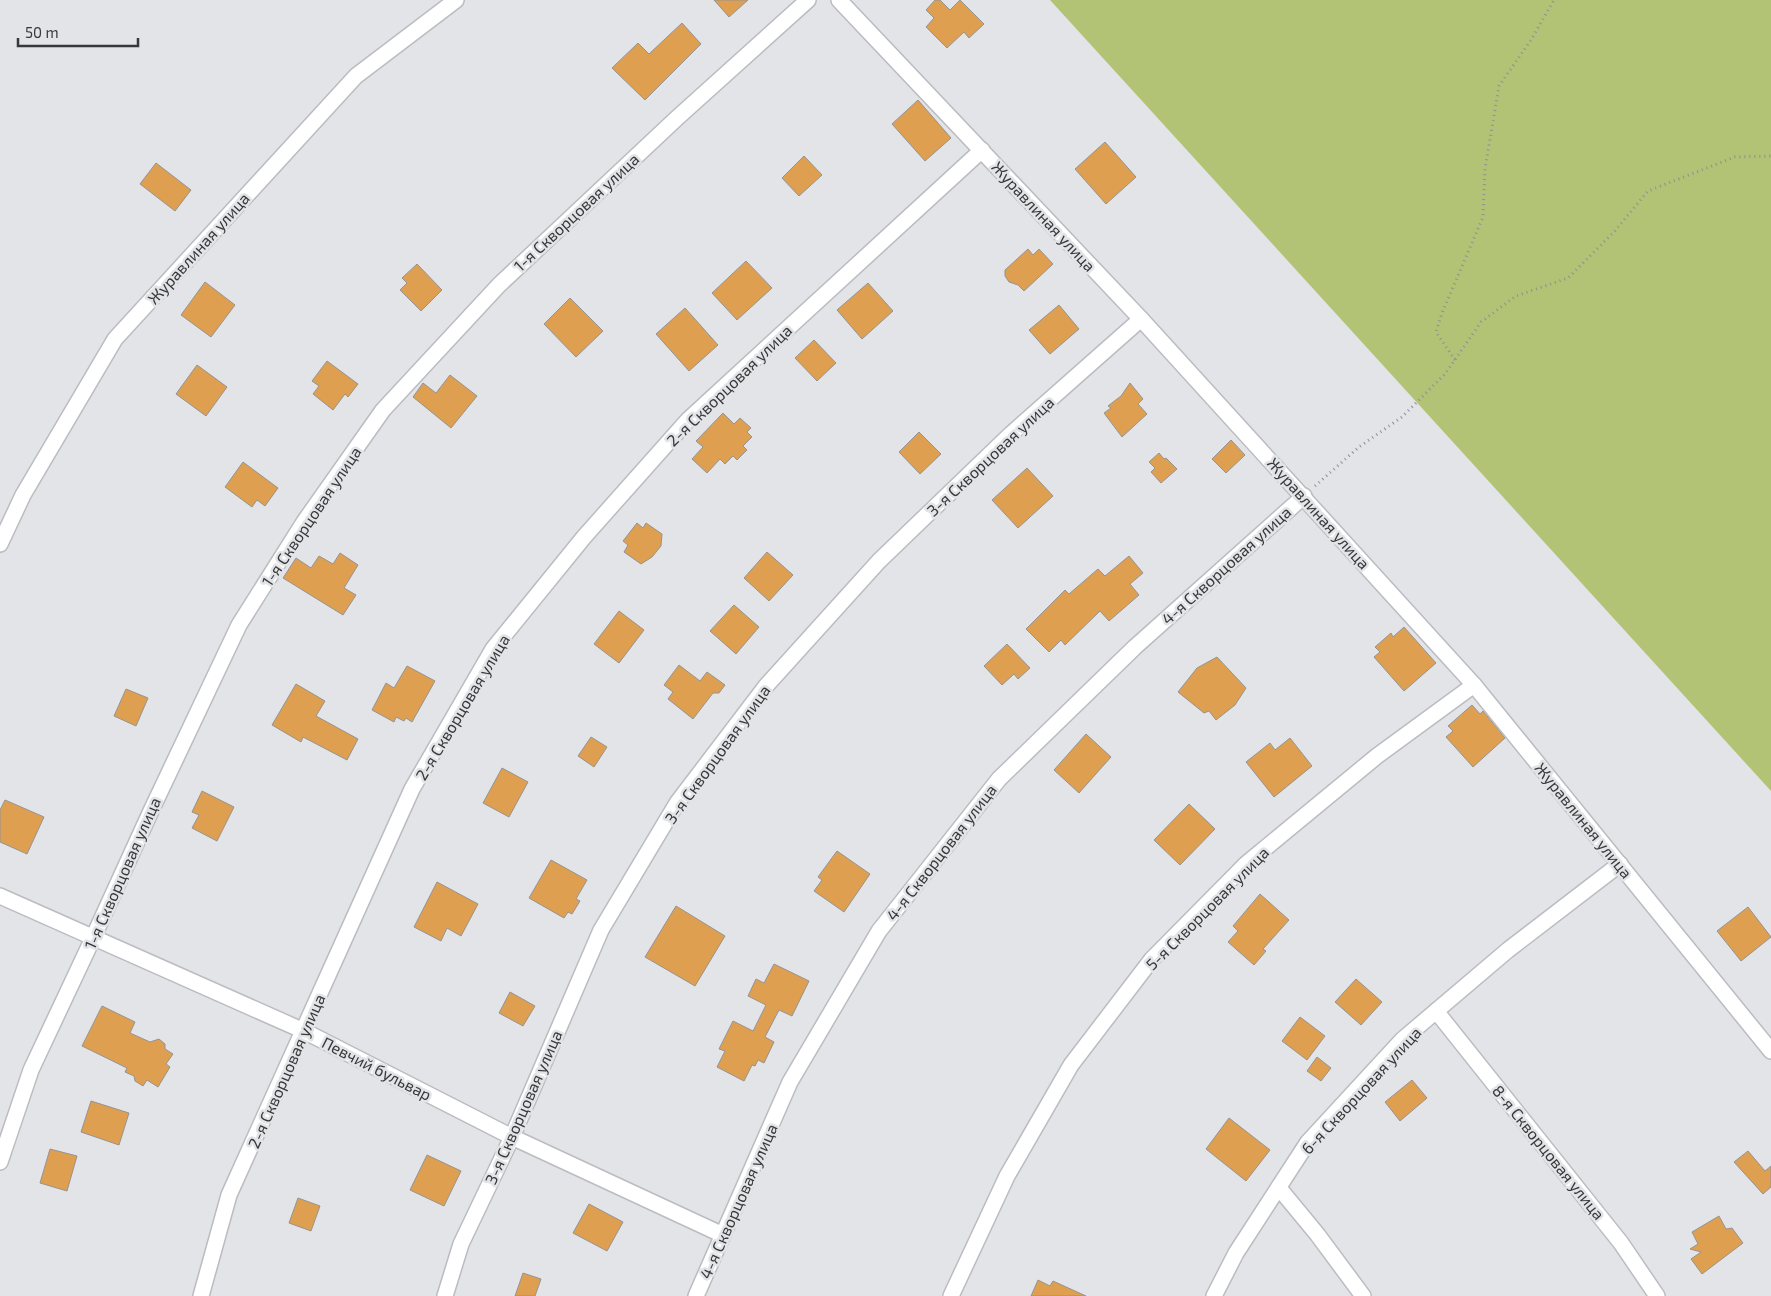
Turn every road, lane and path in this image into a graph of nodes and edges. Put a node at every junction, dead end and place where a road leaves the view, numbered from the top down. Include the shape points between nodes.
1 (456, 0) edge
2 (808, 0) edge
3 (839, 0) edge
4 (1554, 0) edge
5 (982, 150) junction
6 (1771, 156) edge
7 (1141, 319) junction
8 (1455, 360) junction
9 (1304, 496) junction
10 (0, 544) edge
11 (1474, 684) junction
12 (1620, 864) junction
13 (0, 896) edge
14 (93, 938) junction
15 (1436, 1011) junction
16 (304, 1031) junction
17 (1771, 1051) edge
18 (512, 1137) junction
19 (0, 1162) edge
20 (1279, 1188) junction
21 (723, 1235) junction
22 (201, 1296) edge
23 (445, 1296) edge
24 (696, 1296) edge
25 (951, 1296) edge
26 (1214, 1296) edge
27 (1363, 1296) edge
28 (1657, 1296) edge

1 - 10 street, Журавлиная улица via 356,76 115,339 23,495
2 - 14 street, 1-я Скворцовая улица via 499,285 383,410 304,522 239,625
3 - 5 street, Журавлиная улица
4 - 8 path via 1499,86 1485,169 1484,217 1436,332
5 - 7 street, Журавлиная улица
5 - 16 street, 2-я Скворцовая улица via 688,420 584,537 493,649 412,789
6 - 8 path via 1735,157 1648,191 1614,232 1568,278 1516,296 1481,322
7 - 9 street, Журавлиная улица
7 - 18 street, 3-я Скворцовая улица via 1012,434 879,561 766,686 677,803 601,930
8 - 9 path via 1402,417 1359,447
9 - 11 street, Журавлиная улица
9 - 21 street, 4-я Скворцовая улица via 1135,647 999,779 879,931 790,1082
11 - 12 street, Журавлиная улица
11 - 25 street, 5-я Скворцовая улица via 1377,756 1246,864 1152,959 1071,1065 1008,1176
12 - 15 street, 6-я Скворцовая улица via 1508,950
12 - 17 street, Журавлиная улица
13 - 14 street, Певчий бульвар
14 - 16 street, Певчий бульвар
14 - 19 street, 1-я Скворцовая улица via 31,1070
15 - 20 street, 6-я Скворцовая улица via 1402,1040 1308,1142
15 - 28 street, 8-я Скворцовая улица via 1621,1243
16 - 18 street, Певчий бульвар
16 - 22 street, 2-я Скворцовая улица via 229,1195
18 - 21 street, Певчий бульвар
18 - 23 street, 3-я Скворцовая улица via 461,1244
20 - 26 street, 6-я Скворцовая улица via 1236,1253
20 - 27 street
21 - 24 street, 4-я Скворцовая улица

